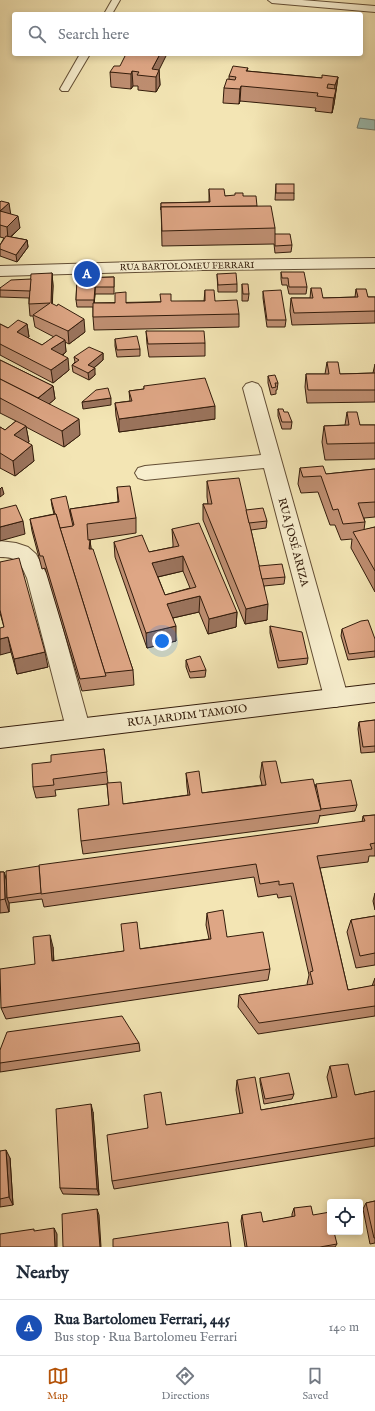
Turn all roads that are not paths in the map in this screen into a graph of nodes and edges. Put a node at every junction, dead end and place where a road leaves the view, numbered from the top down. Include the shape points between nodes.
1 (116, 0) edge
2 (272, 0) edge
3 (375, 9) edge
4 (109, 12) edge
5 (84, 56) edge
6 (64, 89) dead end
7 (375, 263) edge
8 (0, 271) edge
9 (252, 388) dead end
10 (272, 461) junction
11 (145, 473) dead end
12 (0, 549) edge
13 (375, 693) edge
14 (336, 697) junction
15 (78, 728) junction
16 (0, 738) edge

1 - 4 lane
2 - 3 lane
5 - 6 lane
7 - 8 street, RUA BARTOLOMEU FERRARI
9 - 10 street, RUA JOSÉ ARIZA
10 - 11 street
10 - 14 street, RUA JOSÉ ARIZA
12 - 15 street via 12,549 27,556 38,578
13 - 14 street, RUA JARDIM TAMOIO
14 - 15 street, RUA JARDIM TAMOIO
15 - 16 street, RUA JARDIM TAMOIO

